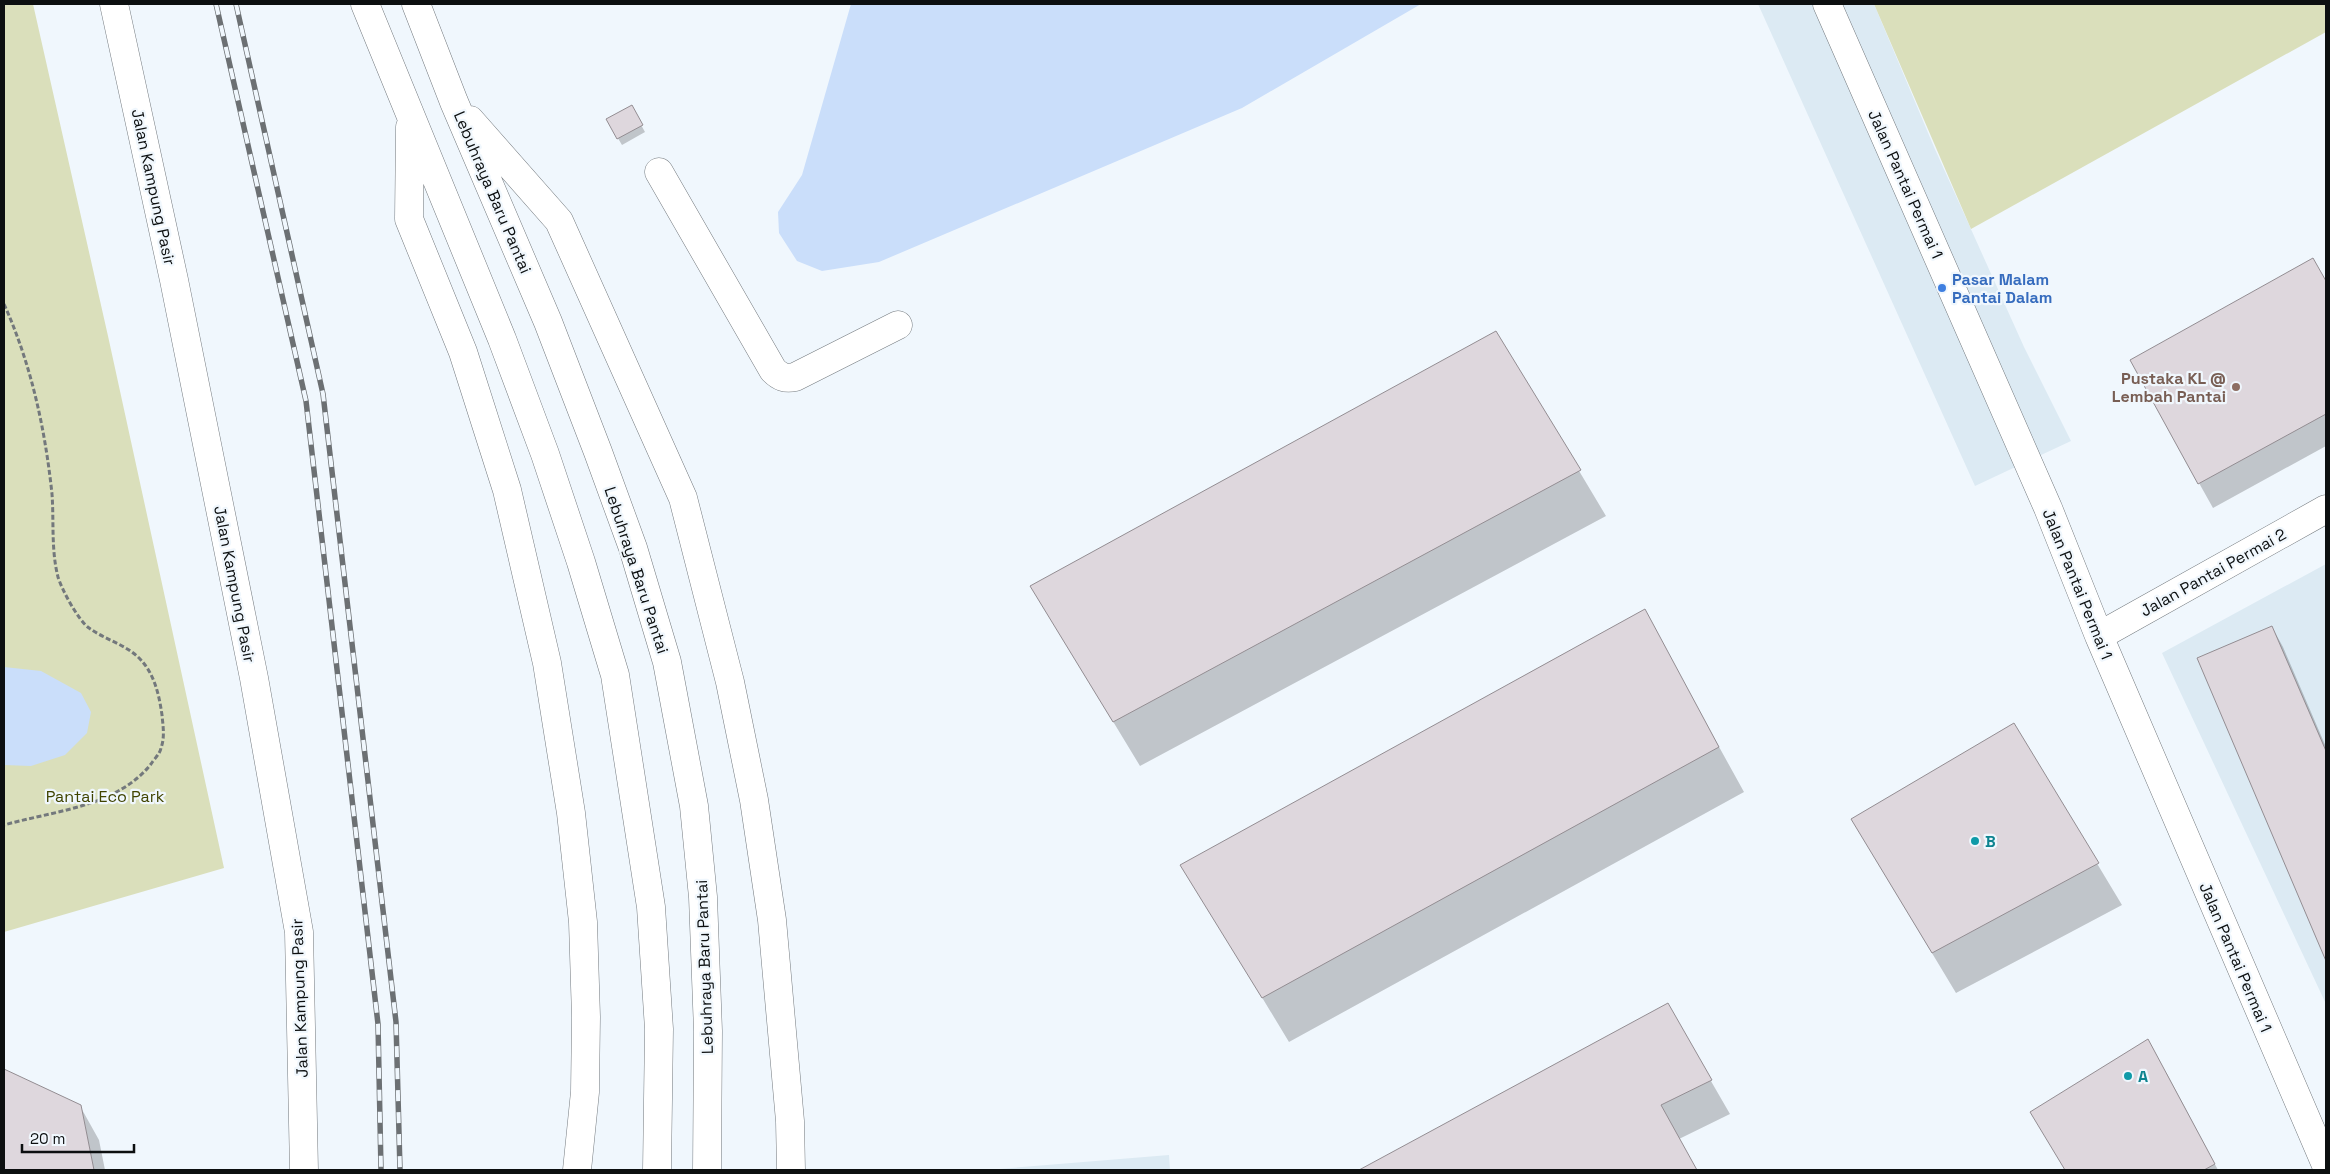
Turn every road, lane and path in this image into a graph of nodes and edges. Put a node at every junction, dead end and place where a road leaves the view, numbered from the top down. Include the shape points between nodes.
1 (114, 4) edge
2 (365, 4) edge
3 (416, 4) edge
4 (1827, 4) edge
5 (454, 102) junction
6 (410, 116) junction
7 (659, 172) dead end
8 (4, 304) edge
9 (898, 325) dead end
10 (2326, 509) edge
11 (2099, 636) junction
12 (4, 825) edge
13 (2326, 1165) edge
14 (304, 1170) edge
15 (577, 1170) edge
16 (658, 1170) edge
17 (707, 1170) edge
18 (791, 1170) edge

1 - 14 main road, Jalan Kampung Pasir via 172,270 254,678 299,932
2 - 6 main road
3 - 5 main road, Lebuhraya Baru Pantai
4 - 11 main road, Jalan Pantai Permai 1 via 2048,508
5 - 17 main road, Lebuhraya Baru Pantai via 548,322 633,548 667,662 694,806 704,916 708,1031
5 - 18 main road via 559,221 683,498 730,682 754,800 772,920 790,1121
6 - 15 main road via 408,219 463,352 507,490 548,672 583,922 585,1074
6 - 16 main road via 545,454 615,675 651,907 658,1020
7 - 9 main road via 779,376 795,377
8 - 12 path via 38,400 52,496 58,579 88,627 136,655 149,669 164,732 161,750 143,774 123,789 89,804
10 - 11 main road, Jalan Pantai Permai 2
11 - 13 main road, Jalan Pantai Permai 1

